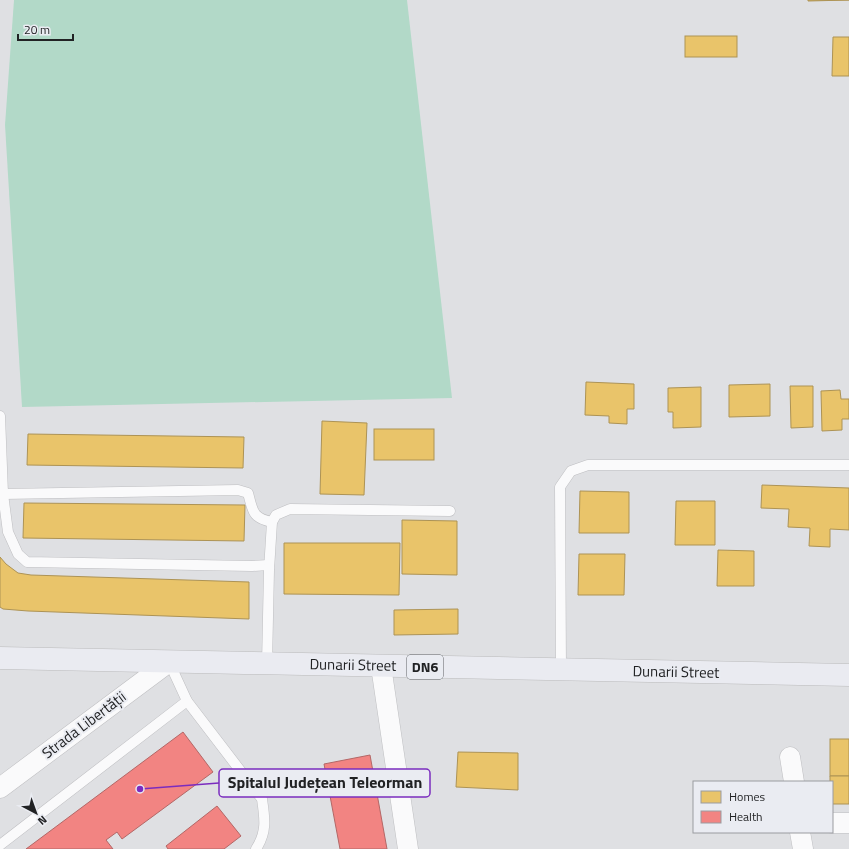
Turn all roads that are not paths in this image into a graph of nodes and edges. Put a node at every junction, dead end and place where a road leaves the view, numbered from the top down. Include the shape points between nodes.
1 (0, 416) edge
2 (849, 465) edge
3 (1, 493) edge
4 (450, 511) dead end
5 (272, 522) junction
6 (269, 565) junction
7 (0, 658) edge
8 (169, 662) junction
9 (267, 664) junction
10 (381, 666) junction
11 (561, 670) junction
12 (849, 676) edge
13 (187, 701) junction
14 (790, 758) dead end
15 (794, 781) edge
16 (0, 788) edge
17 (833, 823) edge
18 (849, 823) edge
19 (800, 833) edge
20 (0, 845) edge
21 (256, 849) edge
22 (408, 849) edge
23 (803, 849) edge

1 - 3 lane
2 - 11 lane via 588,465 571,471 560,487
3 - 5 lane via 238,490 248,493 253,511 260,520
3 - 6 lane via 8,532 18,554 27,562
4 - 5 lane via 290,509 276,515
5 - 6 lane
6 - 9 lane
7 - 8 main road, Dunarii Street / DN6
8 - 9 main road, Dunarii Street / DN6
8 - 13 lane
8 - 16 street, Strada Libertății
9 - 10 main road, Dunarii Street / DN6
10 - 11 main road, Dunarii Street / DN6
10 - 22 street
11 - 12 main road, Dunarii Street / DN6
13 - 20 lane
13 - 21 lane via 262,799 265,819 262,839
14 - 15 street
17 - 18 street
19 - 23 street

